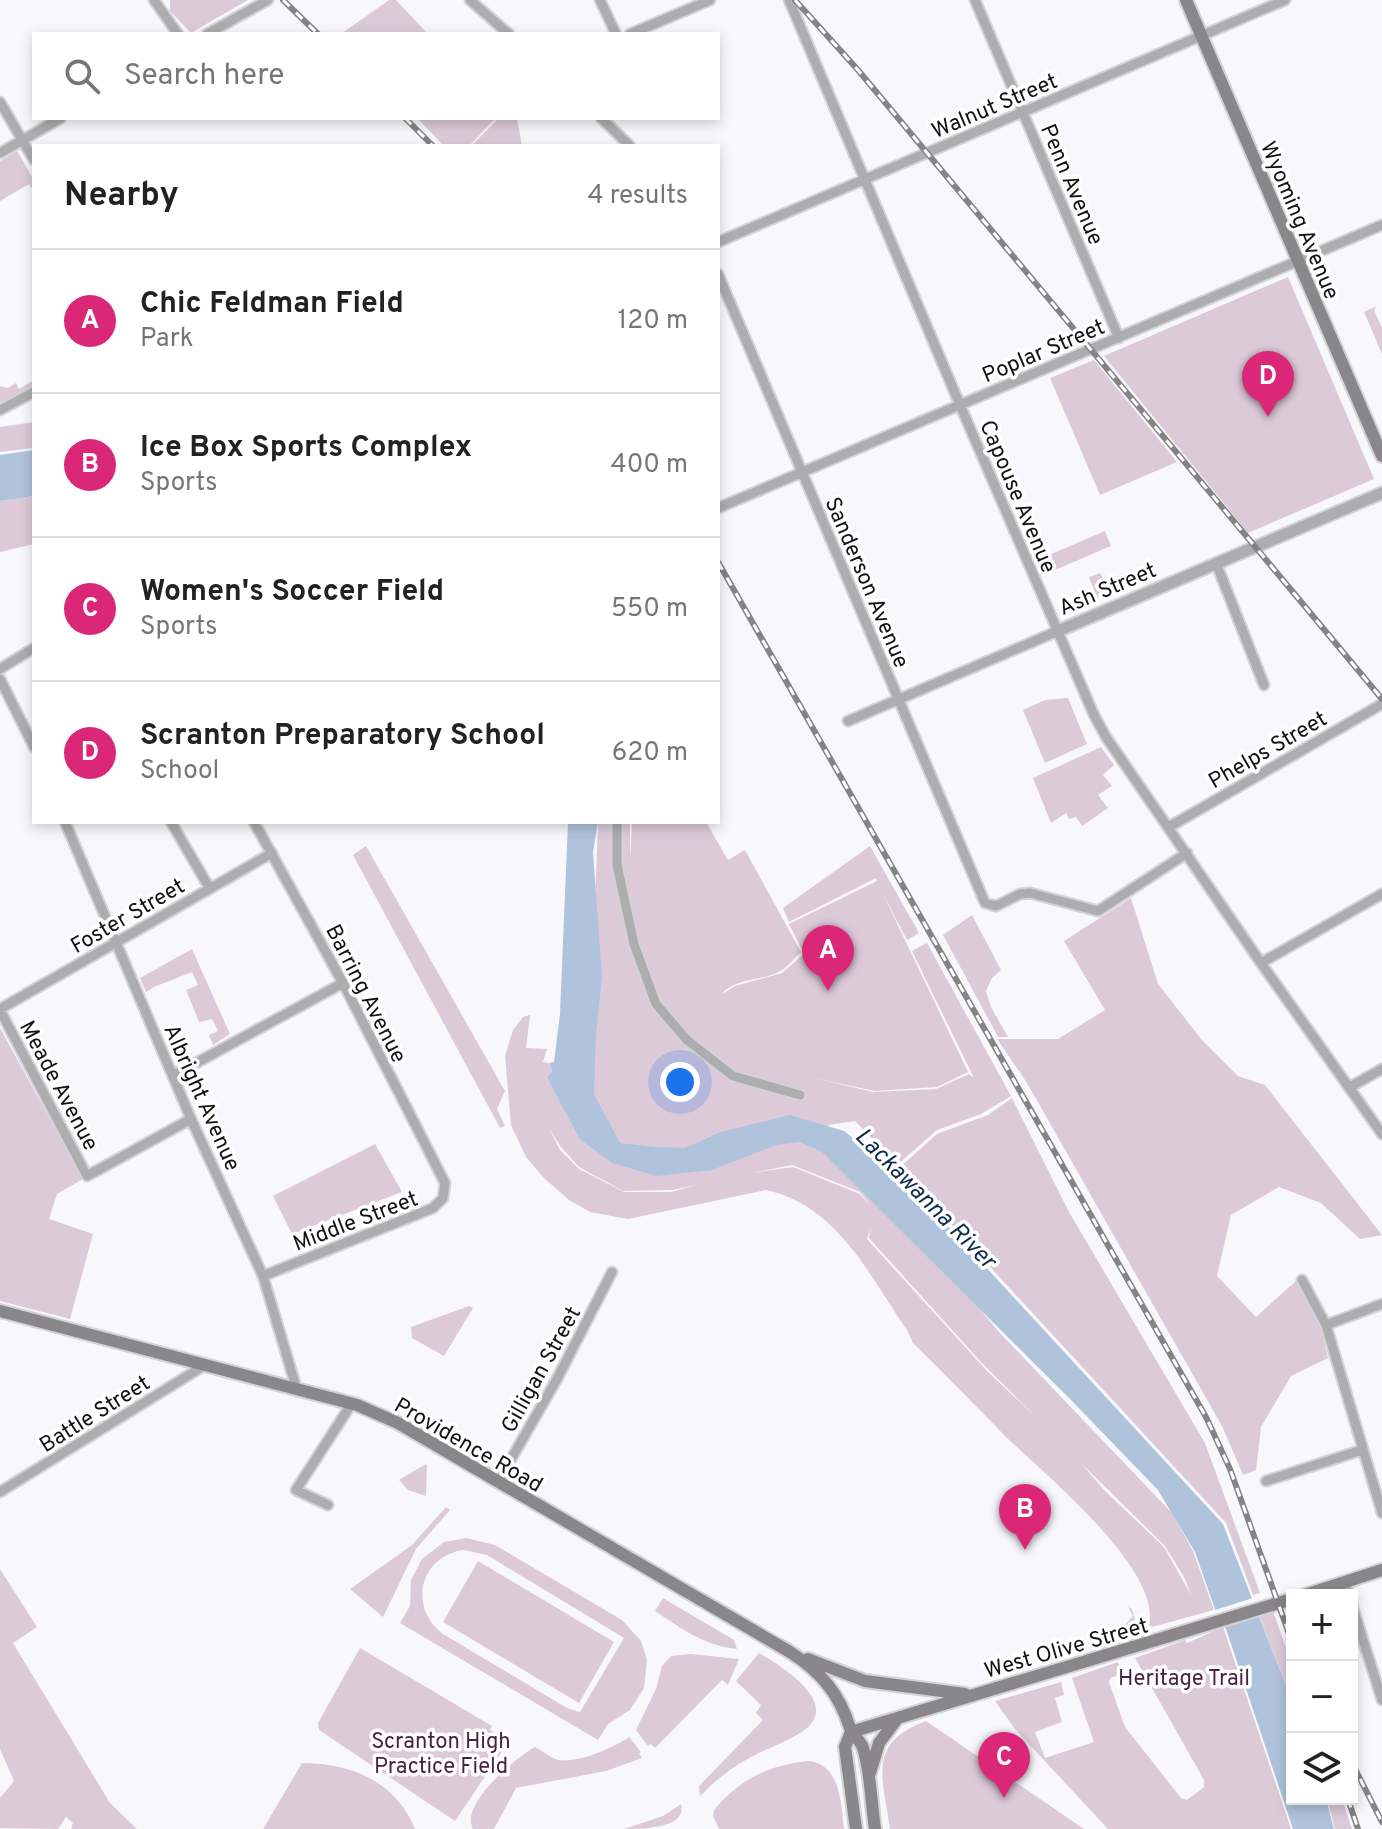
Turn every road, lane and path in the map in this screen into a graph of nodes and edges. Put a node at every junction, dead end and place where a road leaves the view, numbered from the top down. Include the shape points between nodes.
1 (154, 0) edge
2 (268, 0) edge
3 (470, 0) edge
4 (600, 0) edge
5 (710, 0) edge
6 (789, 0) edge
7 (975, 0) edge
8 (1186, 0) edge
9 (1285, 0) edge
10 (177, 32) edge
11 (211, 32) edge
12 (507, 32) edge
13 (615, 32) edge
14 (635, 32) edge
15 (1200, 37) junction
16 (0, 102) edge
17 (1023, 112) junction
18 (57, 120) edge
19 (603, 120) edge
20 (22, 140) junction
21 (628, 144) edge
22 (0, 153) edge
23 (32, 157) edge
24 (865, 179) junction
25 (1382, 225) edge
26 (720, 241) edge
27 (1298, 263) junction
28 (720, 279) edge
29 (1119, 338) junction
30 (32, 393) edge
31 (960, 405) junction
32 (0, 410) edge
33 (1382, 456) edge
34 (802, 472) junction
35 (1382, 493) edge
36 (720, 507) edge
37 (1216, 563) junction
38 (1058, 631) junction
39 (32, 649) edge
40 (0, 669) edge
41 (0, 679) edge
42 (1264, 685) dead end
43 (899, 699) junction
44 (1382, 704) edge
45 (848, 721) dead end
46 (32, 743) edge
47 (66, 824) edge
48 (172, 824) edge
49 (255, 824) edge
50 (617, 824) edge
51 (1169, 827) junction
52 (272, 853) junction
53 (1187, 853) junction
54 (210, 889) junction
55 (1382, 894) edge
56 (116, 942) junction
57 (1261, 963) junction
58 (343, 983) junction
59 (0, 1009) edge
60 (1382, 1069) edge
61 (174, 1075) junction
62 (1350, 1087) junction
63 (800, 1095) dead end
64 (191, 1119) junction
65 (1382, 1134) edge
66 (445, 1183) joint
67 (612, 1272) dead end
68 (263, 1276) junction
69 (1302, 1280) dead end
70 (1382, 1304) edge
71 (0, 1311) edge
72 (1326, 1325) junction
73 (205, 1365) junction
74 (297, 1390) junction
75 (352, 1403) junction
76 (1362, 1450) junction
77 (1266, 1481) dead end
78 (498, 1482) junction
79 (0, 1492) edge
80 (328, 1505) dead end
81 (1382, 1513) edge
82 (1382, 1570) edge
83 (1345, 1582) junction
84 (1323, 1589) edge
85 (1347, 1589) edge
86 (1286, 1601) edge
87 (1358, 1624) edge
88 (790, 1652) junction
89 (972, 1695) junction
90 (1382, 1700) edge
91 (899, 1718) junction
92 (851, 1732) junction
93 (868, 1780) junction
94 (856, 1829) edge
95 (875, 1829) edge

1 - 10 street
2 - 11 street
3 - 12 street
4 - 13 street
5 - 14 street
6 - 24 street, Capouse Avenue
7 - 17 street, Penn Avenue
8 - 15 main road, Wyoming Avenue
9 - 15 street, Walnut Street
15 - 17 street, Walnut Street
15 - 27 main road, Wyoming Avenue
16 - 20 street
17 - 24 street, Walnut Street
17 - 29 street, Penn Avenue
18 - 20 street
19 - 21 street
20 - 22 street
20 - 23 street
24 - 26 street, Walnut Street
24 - 31 street, Capouse Avenue
25 - 27 street, Poplar Street
27 - 29 street, Poplar Street
27 - 33 main road, Wyoming Avenue
28 - 34 street, Sanderson Avenue
29 - 31 street, Poplar Street
30 - 32 street
31 - 34 street, Poplar Street
31 - 38 street, Capouse Avenue
34 - 36 street, Poplar Street
34 - 43 street, Sanderson Avenue
35 - 37 street, Ash Street
37 - 38 street, Ash Street
37 - 42 street
38 - 43 street, Ash Street
38 - 51 street, Capouse Avenue via 1106,737
39 - 40 street
41 - 46 street
43 - 45 street, Ash Street
43 - 53 street, Sanderson Avenue via 985,903 996,906 1030,893 1098,911
44 - 51 street, Phelps Street
47 - 56 street, Albright Avenue
48 - 54 street
49 - 52 street, Barring Avenue
50 - 63 street via 619,878 634,944 656,1004 687,1040 733,1076
51 - 53 street, Capouse Avenue
52 - 54 street, Foster Street
52 - 58 street, Barring Avenue
53 - 57 street, Capouse Avenue
54 - 56 street, Foster Street
55 - 57 street
56 - 59 street, Foster Street
56 - 61 street, Albright Avenue
57 - 62 street, Capouse Avenue
58 - 61 street
58 - 66 street, Barring Avenue
59 - 64 street, Meade Avenue via 87,1176
60 - 62 street
61 - 64 street, Albright Avenue
62 - 65 street, Capouse Avenue
64 - 68 street, Albright Avenue
66 - 68 street, Middle Street via 443,1198 433,1208
67 - 78 street, Gilligan Street
68 - 74 street, Albright Avenue
69 - 72 street
70 - 72 street
71 - 73 main road, Providence Road
72 - 76 street
73 - 74 main road, Providence Road
73 - 79 street, Battle Street
74 - 75 main road, Providence Road
75 - 78 main road, Providence Road via 398,1423
75 - 80 street via 296,1490
76 - 77 street
76 - 81 street
78 - 88 main road, Providence Road
82 - 83 main road
83 - 84 main road
83 - 85 street
86 - 89 main road, West Olive Street
87 - 90 street
88 - 89 main road via 865,1681
88 - 92 main road, Providence Road via 834,1690
89 - 91 main road, West Olive Street
91 - 92 main road, West Olive Street
91 - 93 main road via 879,1743
92 - 93 main road, Providence Road via 863,1744
92 - 94 main road, Providence Road via 845,1747
93 - 95 main road, Providence Road

